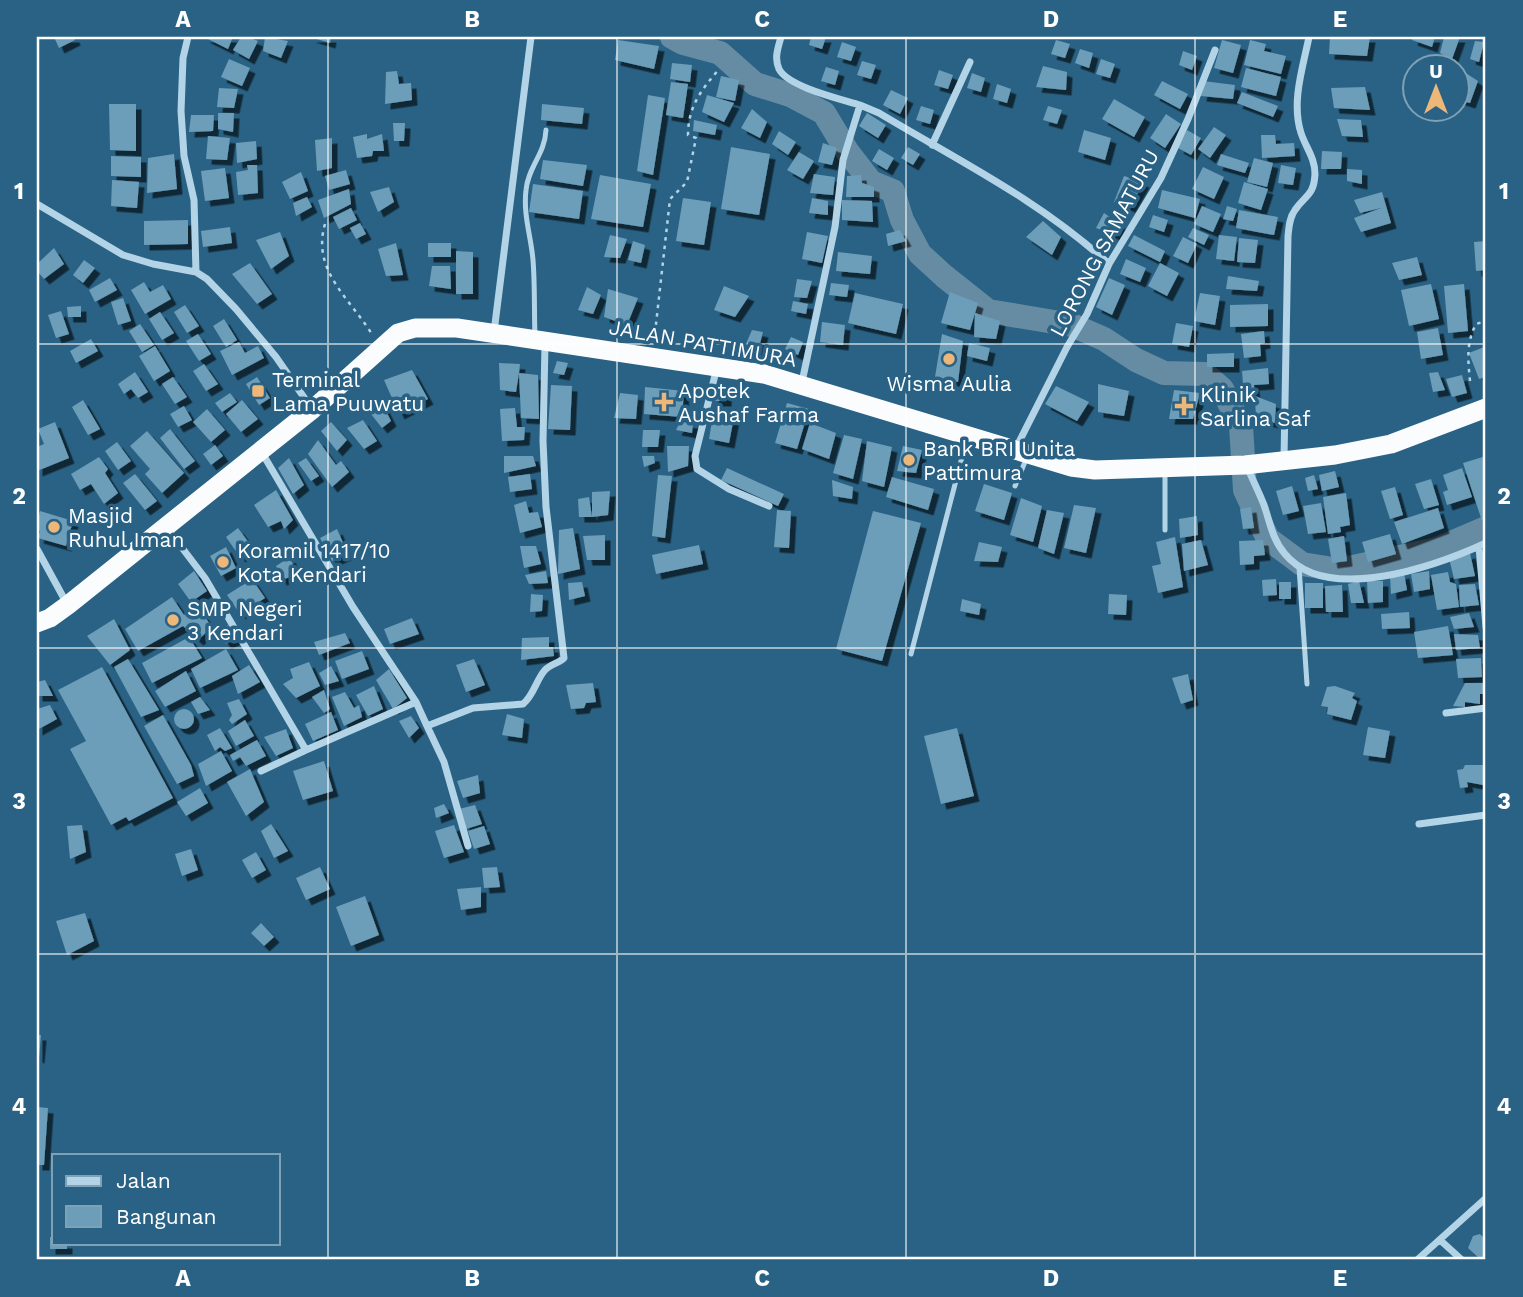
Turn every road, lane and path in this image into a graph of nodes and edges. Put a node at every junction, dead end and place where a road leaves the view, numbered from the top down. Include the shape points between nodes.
1 (188, 37) edge
2 (531, 37) edge
3 (781, 37) edge
4 (1309, 37) edge
5 (1214, 50) dead end
6 (970, 62) dead end
7 (720, 68) dead end
8 (860, 105) junction
9 (546, 130) dead end
10 (932, 145) junction
11 (37, 204) edge
12 (324, 223) dead end
13 (1109, 264) junction
14 (195, 272) junction
15 (1486, 321) edge
16 (494, 333) junction
17 (540, 340) junction
18 (379, 348) junction
19 (651, 356) junction
20 (717, 367) junction
21 (1471, 381) dead end
22 (802, 384) junction
23 (1486, 408) edge
24 (313, 409) junction
25 (968, 435) junction
26 (260, 451) junction
27 (1022, 452) junction
28 (1256, 464) junction
29 (1165, 467) junction
30 (1016, 486) dead end
31 (769, 506) dead end
32 (166, 527) junction
33 (1165, 530) dead end
34 (1482, 545) edge
35 (37, 549) edge
36 (1299, 567) junction
37 (68, 605) junction
38 (37, 623) edge
39 (1486, 627) edge
40 (911, 653) dead end
41 (1307, 684) dead end
42 (416, 702) junction
43 (1486, 708) edge
44 (1446, 713) dead end
45 (427, 726) junction
46 (306, 750) junction
47 (261, 771) dead end
48 (1486, 815) edge
49 (1419, 824) dead end
50 (468, 846) dead end
51 (1486, 1198) edge
52 (1440, 1240) junction
53 (1417, 1260) edge
54 (1462, 1260) edge

1 - 14 street via 181,111 184,156 194,200
2 - 16 street
3 - 8 street via 776,61 783,75
4 - 28 street via 1298,112 1301,133 1314,160 1313,191 1294,211 1289,229
5 - 13 street, LORONG SAMATURU via 1161,178
6 - 10 street
7 - 19 path via 697,95 690,113 688,135 696,138 687,182 670,199
8 - 10 street
8 - 22 street via 842,160 835,227
9 - 17 lane via 545,145 529,173 525,220
10 - 13 street via 1040,208
11 - 14 street via 123,255
12 - 18 path via 320,246 324,265
13 - 27 street, LORONG SAMATURU
14 - 24 street via 236,309
15 - 21 path via 1476,324 1469,337
16 - 17 highway, JALAN PATTIMURA
16 - 18 highway, JALAN PATTIMURA via 415,328 398,333
17 - 19 highway, JALAN PATTIMURA
17 - 45 street via 546,507 564,658 546,669 523,704 472,708
18 - 24 highway, JALAN PATTIMURA
19 - 20 highway, JALAN PATTIMURA
20 - 22 highway, JALAN PATTIMURA
20 - 31 street via 695,456 697,469
22 - 25 highway, JALAN PATTIMURA
23 - 28 highway, JALAN PATTIMURA via 1391,444
24 - 26 highway, JALAN PATTIMURA
25 - 27 highway, JALAN PATTIMURA
25 - 40 lane
26 - 32 highway, JALAN PATTIMURA
26 - 42 street
27 - 29 highway, JALAN PATTIMURA via 1095,470
27 - 30 lane
28 - 29 highway, JALAN PATTIMURA
28 - 36 street via 1273,536
29 - 33 lane
32 - 37 highway, JALAN PATTIMURA
32 - 46 street via 205,578
34 - 36 street via 1425,565 1356,579 1338,579
34 - 39 street
35 - 37 street
36 - 41 lane
37 - 38 highway, JALAN PATTIMURA
42 - 45 street
42 - 46 street
43 - 44 street
45 - 50 street via 444,762
46 - 47 street
48 - 49 street
51 - 52 street
52 - 53 street
52 - 54 street

